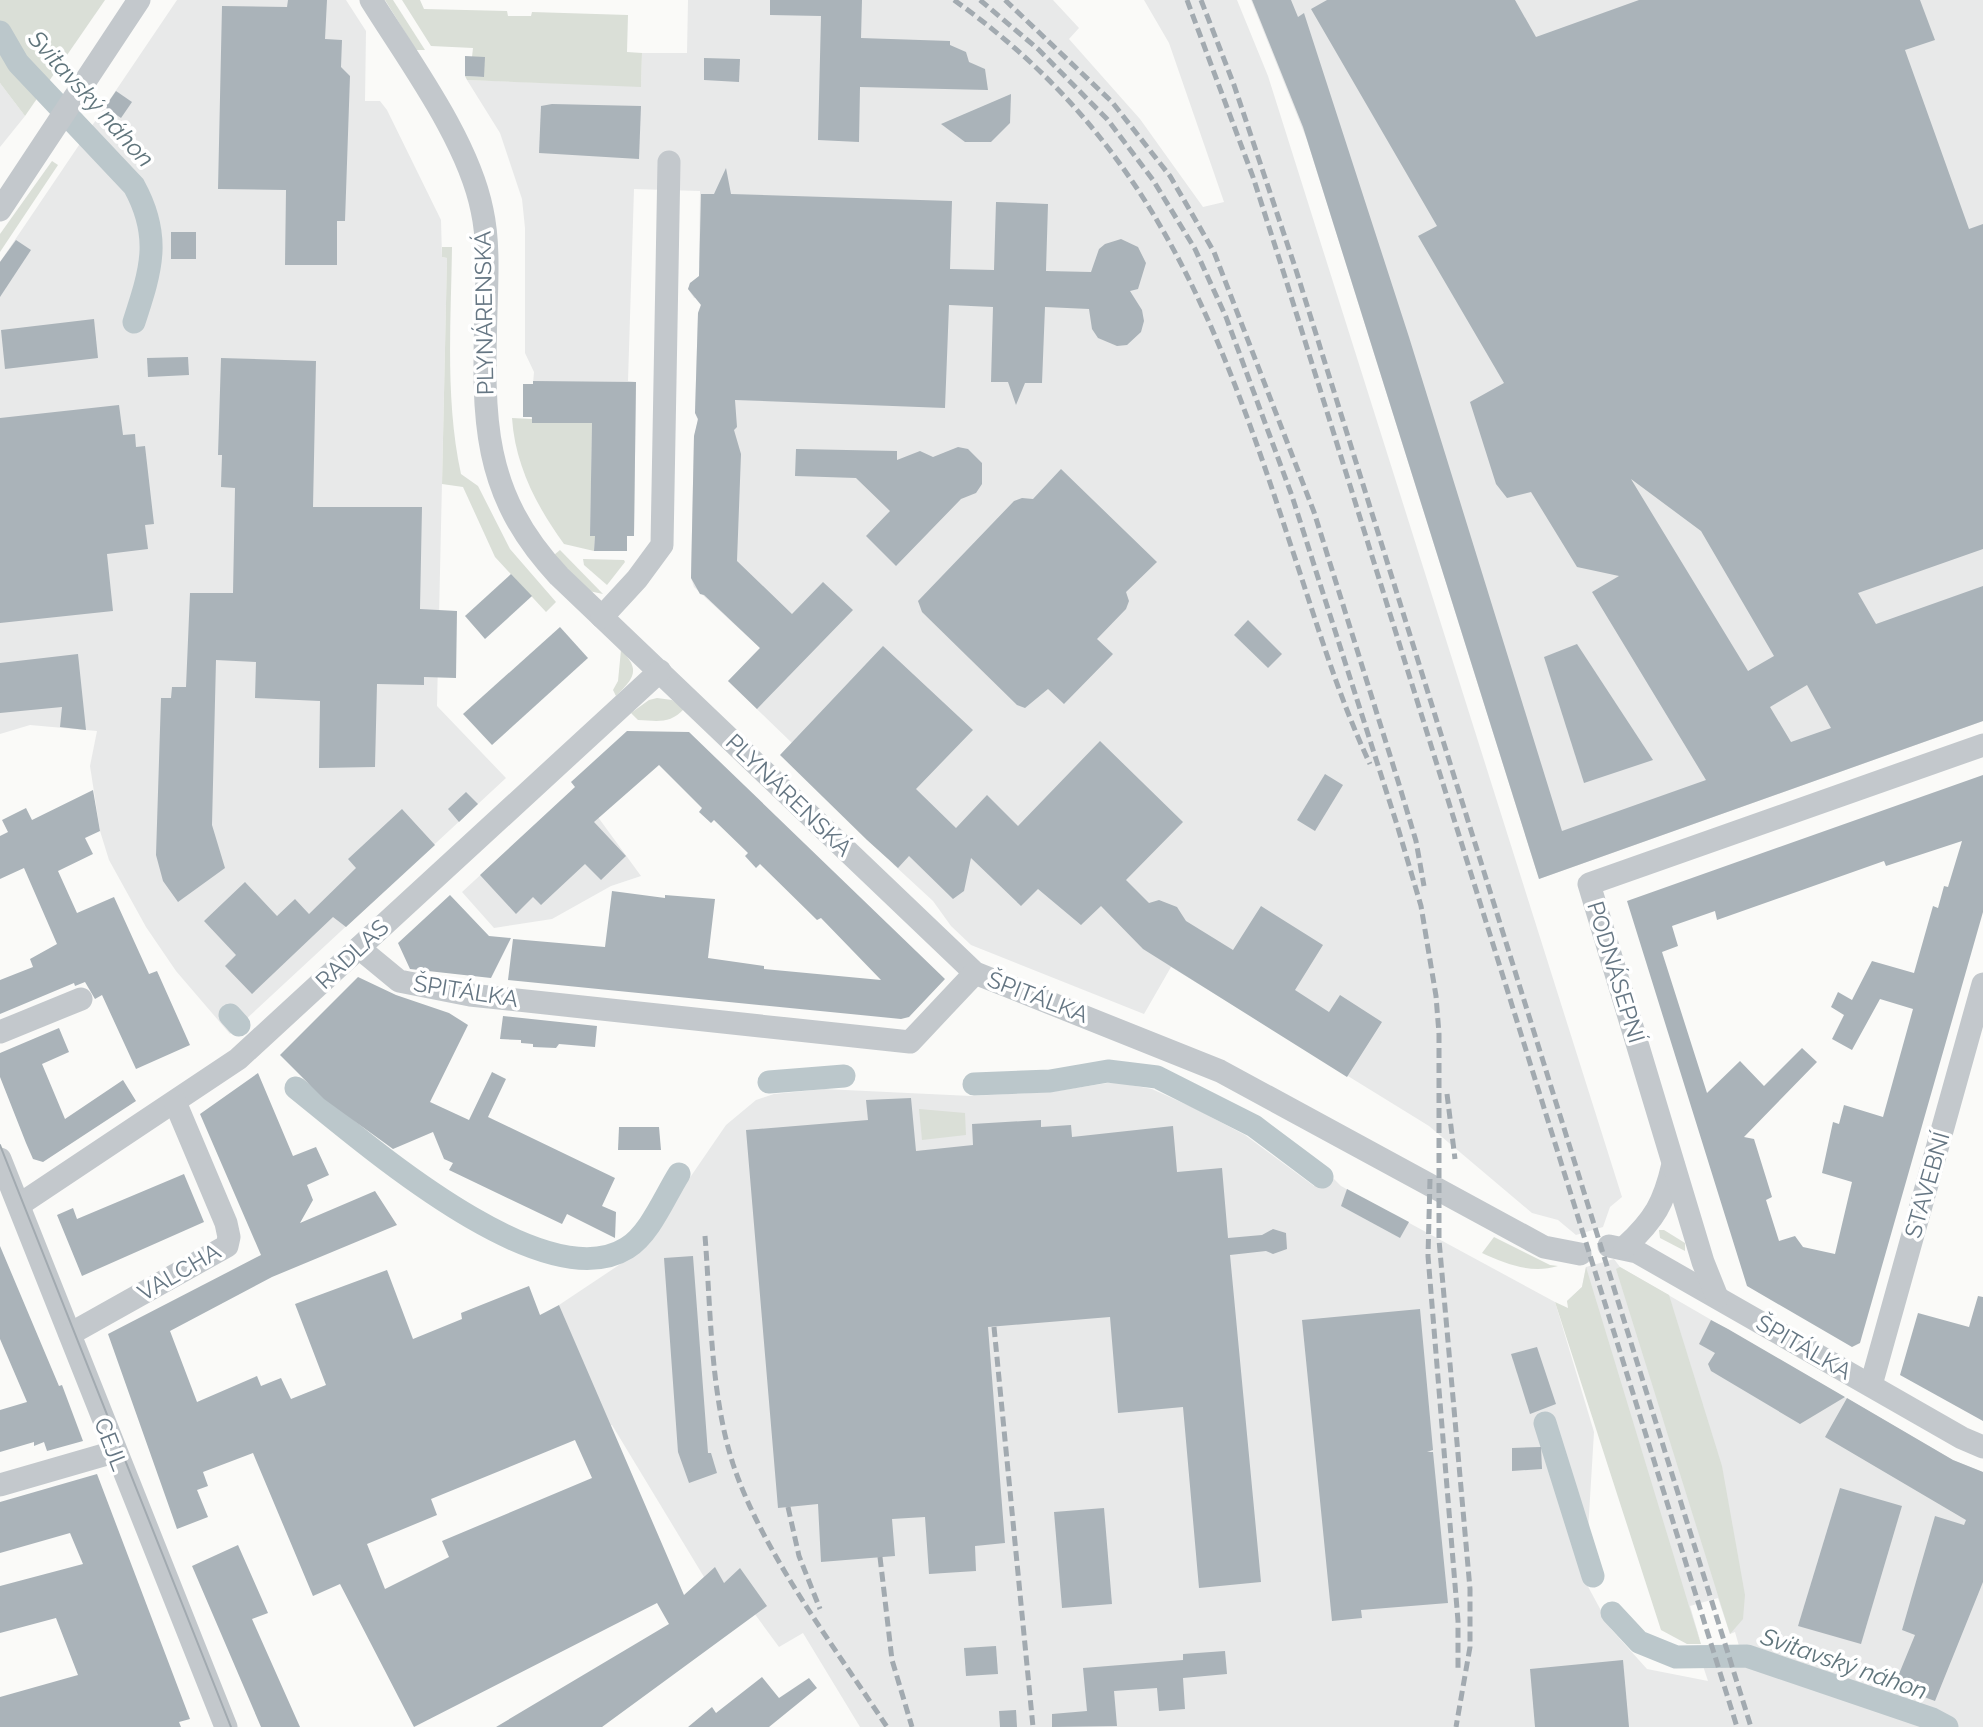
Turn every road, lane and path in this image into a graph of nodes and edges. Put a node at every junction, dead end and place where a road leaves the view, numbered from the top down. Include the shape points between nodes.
1 (139, 0) edge
2 (371, 0) edge
3 (669, 162) dead end
4 (0, 209) edge
5 (602, 617) junction
6 (660, 671) junction
7 (1983, 745) edge
8 (359, 948) junction
9 (975, 973) junction
10 (1983, 984) edge
11 (81, 999) dead end
12 (0, 1032) edge
13 (175, 1102) junction
14 (0, 1159) edge
15 (1674, 1160) junction
16 (19, 1205) junction
17 (1580, 1254) dead end
18 (1717, 1297) junction
19 (69, 1334) junction
20 (1871, 1385) junction
21 (1983, 1447) edge
22 (114, 1452) junction
23 (0, 1485) edge
24 (226, 1727) edge

1 - 4 street
2 - 5 street, PLYNÁRENSKÁ via 474,179 486,246 484,385 494,468 513,517 527,538
3 - 5 street via 662,545
5 - 6 street, PLYNÁRENSKÁ
6 - 8 street, RADLAS
6 - 9 street, PLYNÁRENSKÁ
7 - 15 street, PODNÁSEPNÍ via 1589,884
8 - 9 street, ŠPITÁLKA via 399,981 470,995 910,1042
8 - 13 street, RADLAS via 238,1059
9 - 17 street, ŠPITÁLKA via 1220,1071 1544,1247
10 - 20 street, STAVEBNÍ
11 - 12 street
13 - 16 street, RADLAS
13 - 19 street, VALCHA via 229,1237 227,1246
14 - 16 street, CEJL
15 - 18 street, PODNÁSEPNÍ
15 - 18 street, ŠPITÁLKA via 1665,1199 1642,1231 1617,1246
16 - 19 street, CEJL
18 - 20 street, ŠPITÁLKA
19 - 22 street, CEJL
20 - 21 street, ŠPITÁLKA
22 - 23 street
22 - 24 street, CEJL

